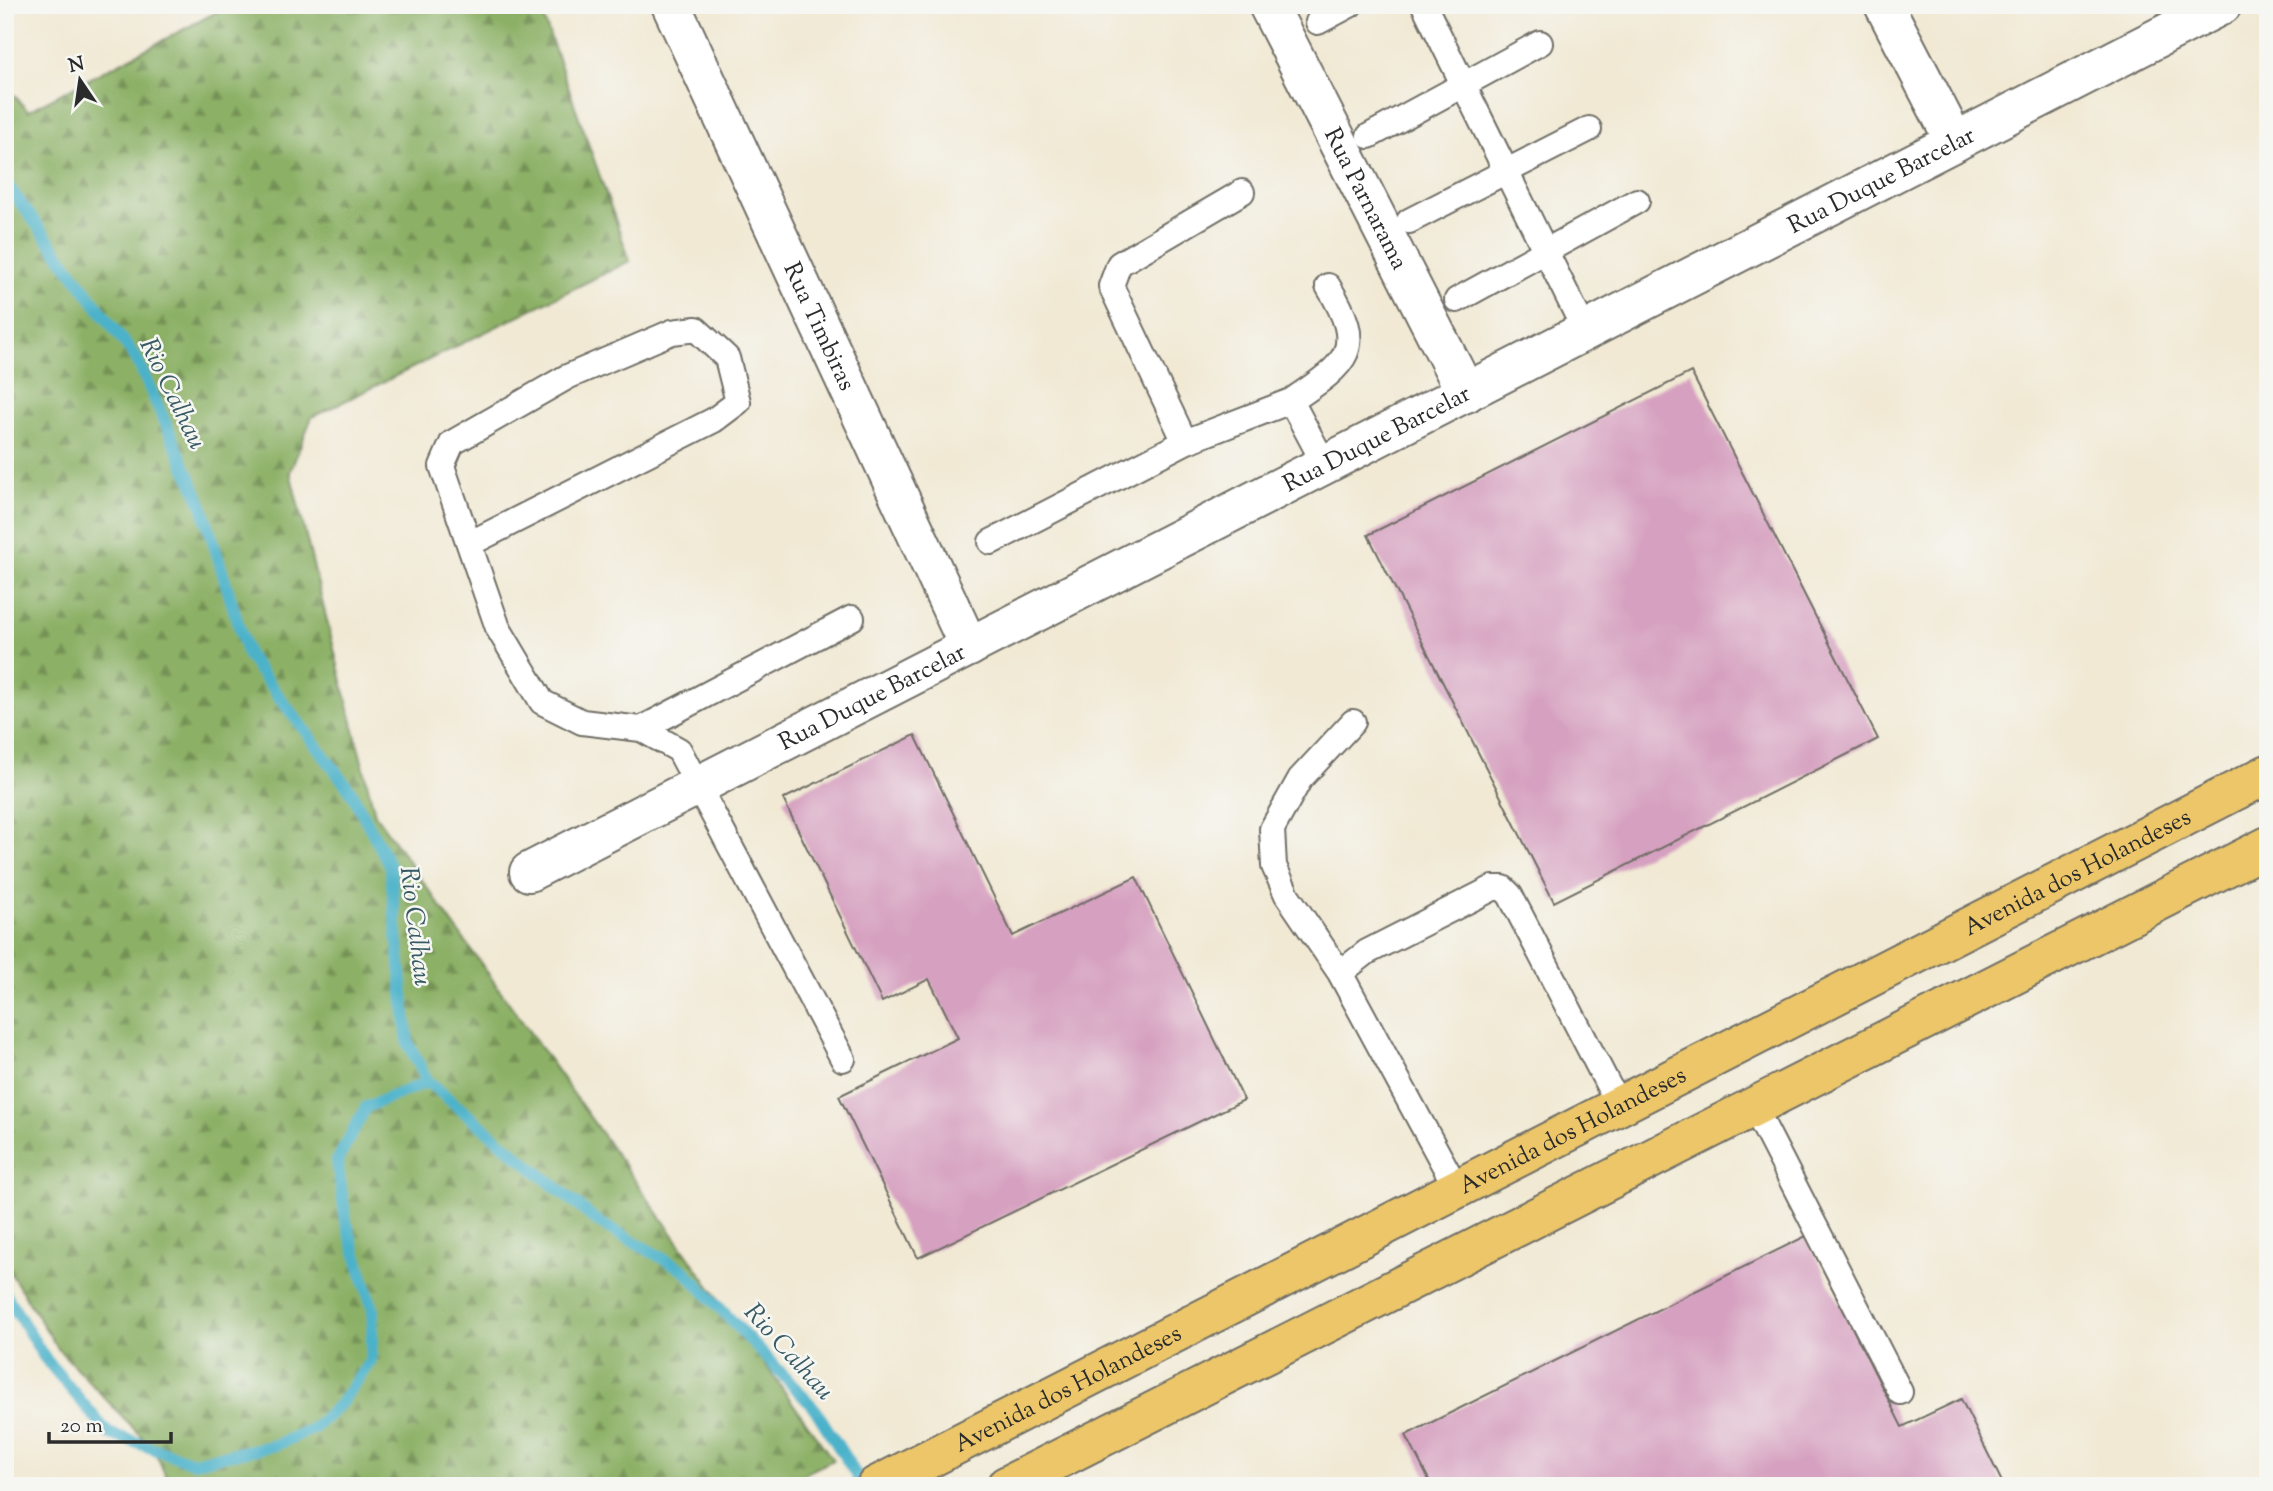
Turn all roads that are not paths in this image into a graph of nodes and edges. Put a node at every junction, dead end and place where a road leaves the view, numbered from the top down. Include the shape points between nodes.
1 (671, 5) edge
2 (1268, 5) edge
3 (1350, 5) edge
4 (1424, 5) edge
5 (1884, 5) edge
6 (2222, 5) edge
7 (1318, 22) dead end
8 (1540, 43) dead end
9 (1462, 86) junction
10 (1589, 129) dead end
11 (1369, 136) dead end
12 (1955, 142) junction
13 (1507, 171) junction
14 (1242, 192) dead end
15 (1637, 201) dead end
16 (1409, 221) dead end
17 (1546, 250) junction
18 (1328, 286) dead end
19 (1457, 300) dead end
20 (1584, 331) junction
21 (1466, 393) junction
22 (1291, 401) junction
23 (1185, 442) junction
24 (1325, 465) junction
25 (991, 542) dead end
26 (470, 544) junction
27 (852, 618) dead end
28 (969, 647) junction
29 (1353, 722) dead end
30 (641, 729) junction
31 (2268, 774) edge
32 (700, 784) junction
33 (2268, 846) edge
34 (529, 872) dead end
35 (1340, 973) junction
36 (843, 1059) dead end
37 (1619, 1105) junction
38 (1754, 1107) junction
39 (1457, 1189) junction
40 (1900, 1392) dead end
41 (876, 1486) edge
42 (1006, 1486) edge

1 - 28 street, Rua Timbiras
2 - 21 street, Rua Parnarama
3 - 7 lane
4 - 9 lane
5 - 12 street
6 - 12 street, Rua Duque Barcelar
8 - 9 lane
9 - 11 lane
9 - 13 lane
10 - 13 lane
12 - 20 street, Rua Duque Barcelar
13 - 16 lane
13 - 17 lane
14 - 23 lane via 1119,264 1111,286
15 - 17 lane
17 - 19 lane
17 - 20 lane
18 - 22 lane via 1343,310 1349,333 1347,354 1332,374
20 - 21 street, Rua Duque Barcelar
21 - 24 street, Rua Duque Barcelar
22 - 23 lane
22 - 24 lane
23 - 25 lane
24 - 28 street, Rua Duque Barcelar
26 - 26 lane via 442,466 452,443 567,377 672,331 696,329 727,358 738,402 714,420
26 - 30 lane via 498,628 542,702 582,722
27 - 30 lane
28 - 32 street, Rua Duque Barcelar
29 - 35 lane via 1300,779 1272,830 1275,866 1287,895
30 - 32 lane via 679,750
31 - 37 main road, Avenida dos Holandeses
32 - 34 street, Rua Duque Barcelar
32 - 36 lane
33 - 38 main road
35 - 37 lane via 1367,952 1493,888 1503,888
35 - 39 lane
37 - 39 main road, Avenida dos Holandeses
38 - 40 lane
38 - 42 main road
39 - 41 main road, Avenida dos Holandeses

